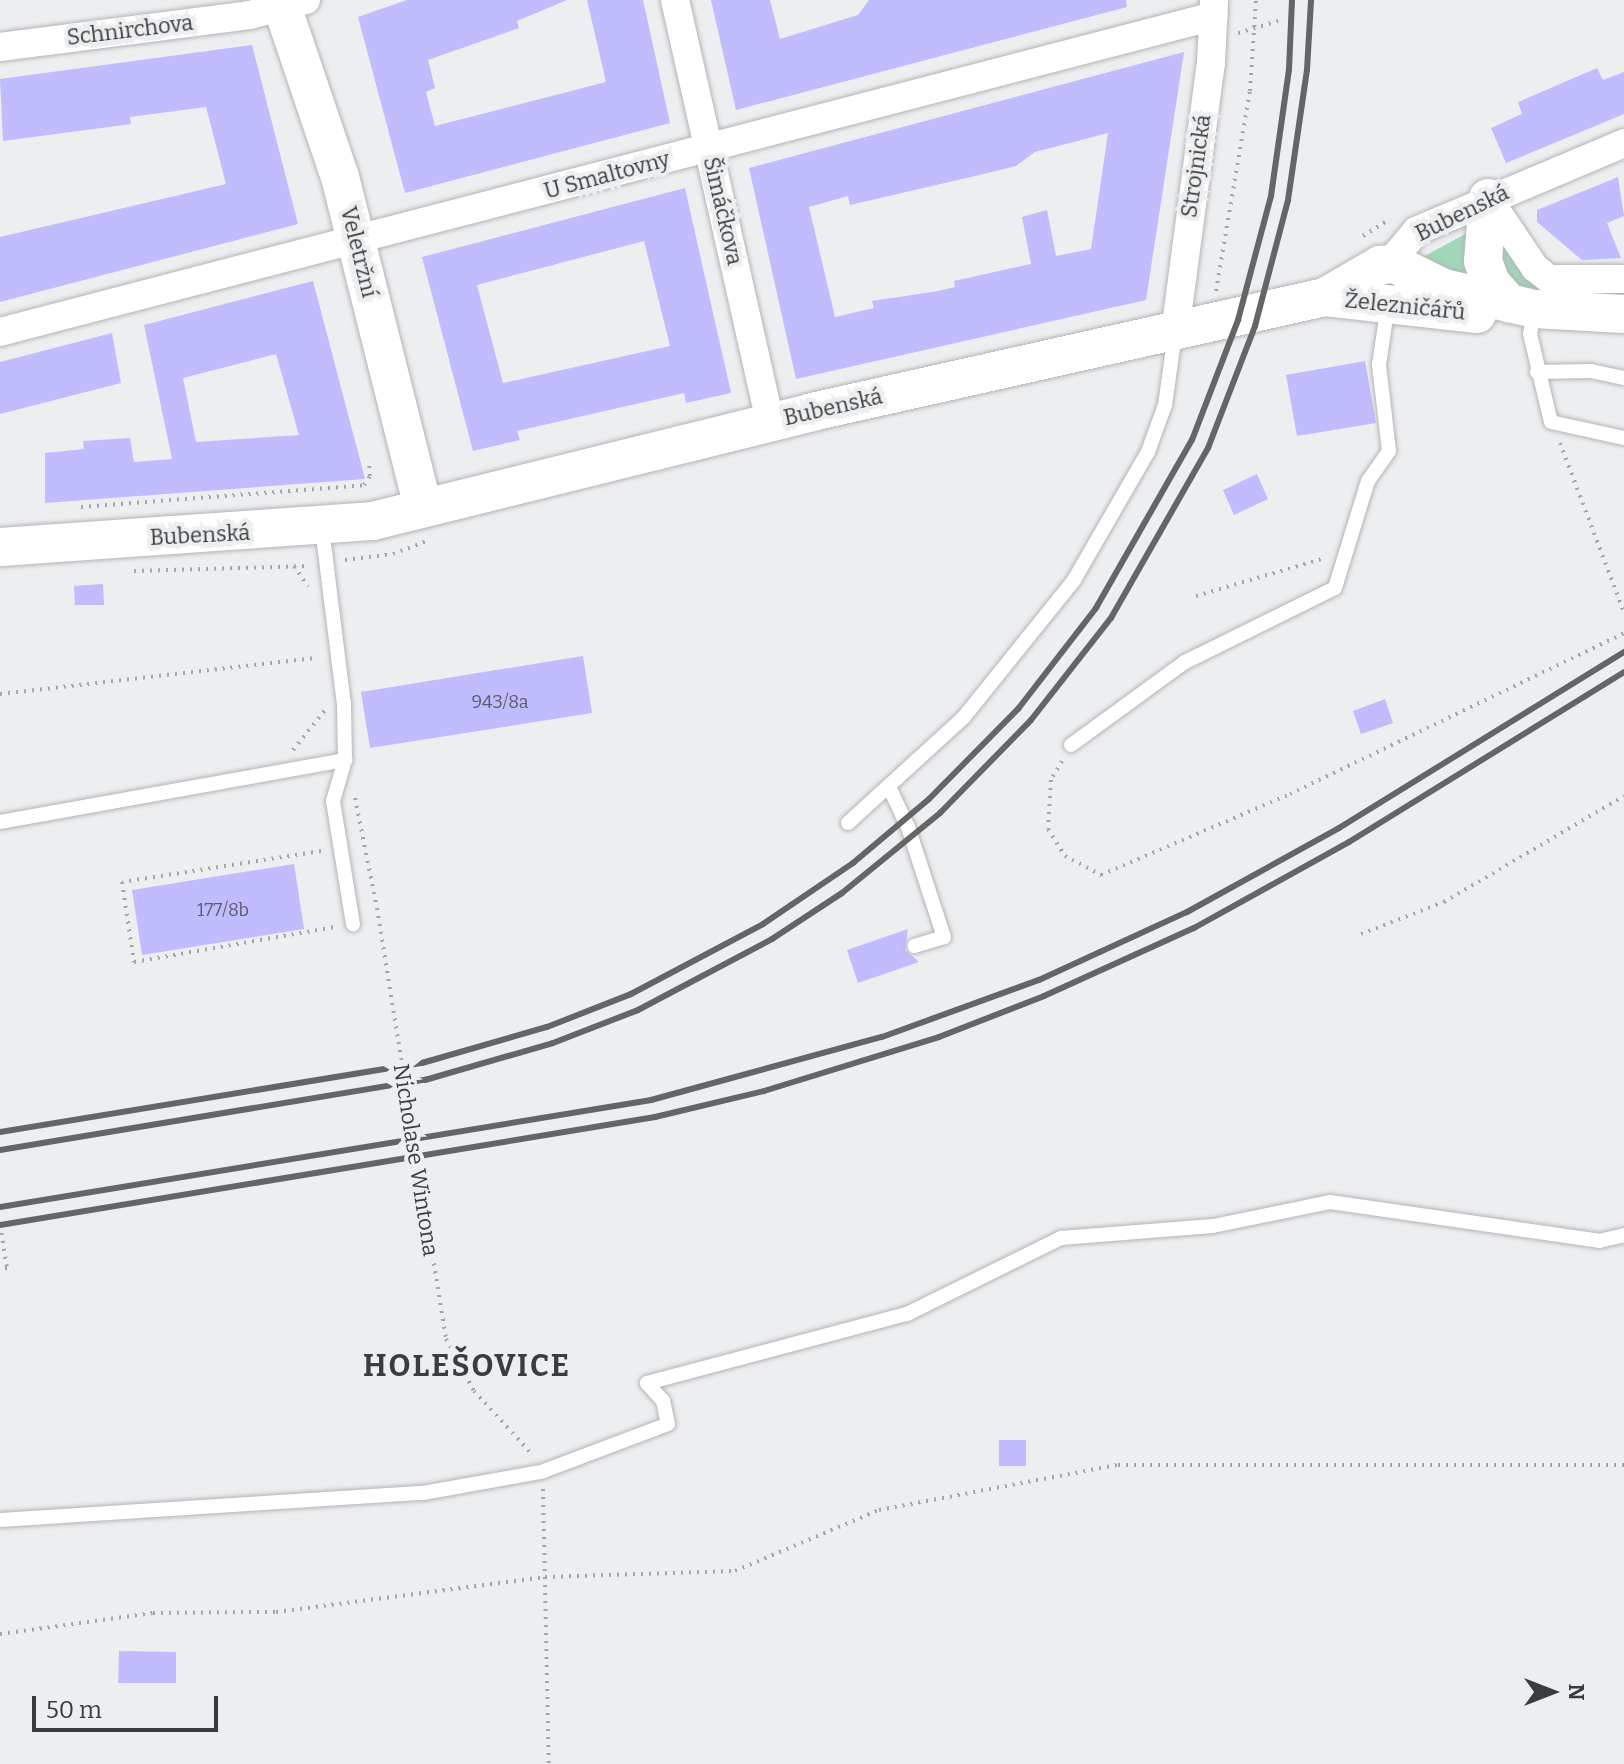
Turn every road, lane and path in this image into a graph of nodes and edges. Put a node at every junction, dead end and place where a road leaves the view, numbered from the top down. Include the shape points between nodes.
1 (675, 0) edge
2 (1256, 0) edge
3 (290, 3) edge
4 (1214, 19) edge
5 (1278, 21) dead end
6 (1255, 28) junction
7 (0, 47) edge
8 (1624, 143) edge
9 (709, 149) junction
10 (1488, 198) junction
11 (357, 242) junction
12 (1395, 264) junction
13 (1624, 279) edge
14 (1216, 292) dead end
15 (1325, 297) junction
16 (1388, 303) junction
17 (1522, 307) junction
18 (1458, 314) junction
19 (1624, 314) edge
20 (0, 332) edge
21 (1175, 332) junction
22 (1537, 372) junction
23 (1624, 378) edge
24 (770, 422) junction
25 (1551, 422) junction
26 (1624, 438) edge
27 (369, 462) dead end
28 (76, 508) dead end
29 (423, 508) junction
30 (322, 528) junction
31 (0, 547) edge
32 (1343, 553) junction
33 (294, 566) dead end
34 (310, 589) dead end
35 (1196, 596) dead end
36 (1624, 612) edge
37 (1624, 633) edge
38 (316, 644) dead end
39 (318, 658) junction
40 (320, 671) dead end
41 (0, 694) edge
42 (323, 696) dead end
43 (1071, 745) joint
44 (345, 760) junction
45 (279, 771) junction
46 (890, 789) junction
47 (1624, 796) edge
48 (0, 822) edge
49 (848, 823) dead end
50 (341, 848) junction
51 (353, 924) joint
52 (1361, 934) dead end
53 (914, 946) dead end
54 (0, 1225) edge
55 (1624, 1235) edge
56 (0, 1269) edge
57 (1624, 1465) edge
58 (541, 1472) junction
59 (0, 1520) edge
60 (545, 1577) junction
61 (0, 1634) edge
62 (549, 1764) edge

1 - 9 street, Šimáčkova
2 - 6 path
3 - 7 street, Schnirchova
3 - 11 main road, Veletržní
4 - 6 path
4 - 9 street, U Smaltovny
4 - 21 street, Strojnická
5 - 6 path
6 - 14 path
8 - 10 street, Bubenská
9 - 11 street, U Smaltovny
9 - 24 street, Šimáčkova
10 - 12 street, Bubenská via 1416,231
10 - 13 street via 1541,275 1562,282
10 - 17 main road via 1483,261 1491,283
11 - 20 street, U Smaltovny
11 - 29 main road, Veletržní
12 - 15 main road, Bubenská via 1370,269
12 - 17 main road, Železničářů via 1444,288
12 - 18 street via 1423,296
15 - 16 main road, Železničářů
15 - 21 main road, Bubenská
16 - 18 main road, Železničářů
16 - 32 lane via 1379,365 1389,451 1368,481
17 - 18 main road, Železničářů
17 - 19 main road, Železničářů
17 - 22 lane
21 - 24 main road, Bubenská
21 - 46 lane via 1158,426 1100,541 1006,669
22 - 23 lane via 1591,371
22 - 25 lane
24 - 29 main road, Bubenská
25 - 26 lane
25 - 36 path via 1600,537
27 - 28 path via 364,485
29 - 30 main road, Bubenská
30 - 31 main road, Bubenská
30 - 44 lane via 344,704
32 - 35 path
32 - 43 lane via 1335,588 1185,662
33 - 34 path
37 - 43 path via 1290,794 1101,875 1065,856 1048,829 1051,780
38 - 39 path
39 - 40 path
39 - 41 path
42 - 45 path via 325,709 312,727 290,754 277,756
44 - 45 lane
44 - 50 lane via 333,801
44 - 58 path, Nicholase Wintona via 370,865 446,1339 474,1391 526,1444
45 - 48 lane
46 - 49 lane
46 - 53 lane via 944,937
47 - 52 path via 1444,902
50 - 51 lane
50 - 51 path via 122,882 134,962
54 - 56 path via 7,1268
55 - 58 lane via 1599,1241 1330,1202 1213,1226 1061,1238 907,1314 647,1383 663,1401 668,1424
57 - 60 path via 1118,1465 879,1510 735,1571
58 - 59 lane via 423,1493
58 - 60 path, Nicholase Wintona
60 - 61 path via 276,1612 153,1613
60 - 62 path, Nicholase Wintona

